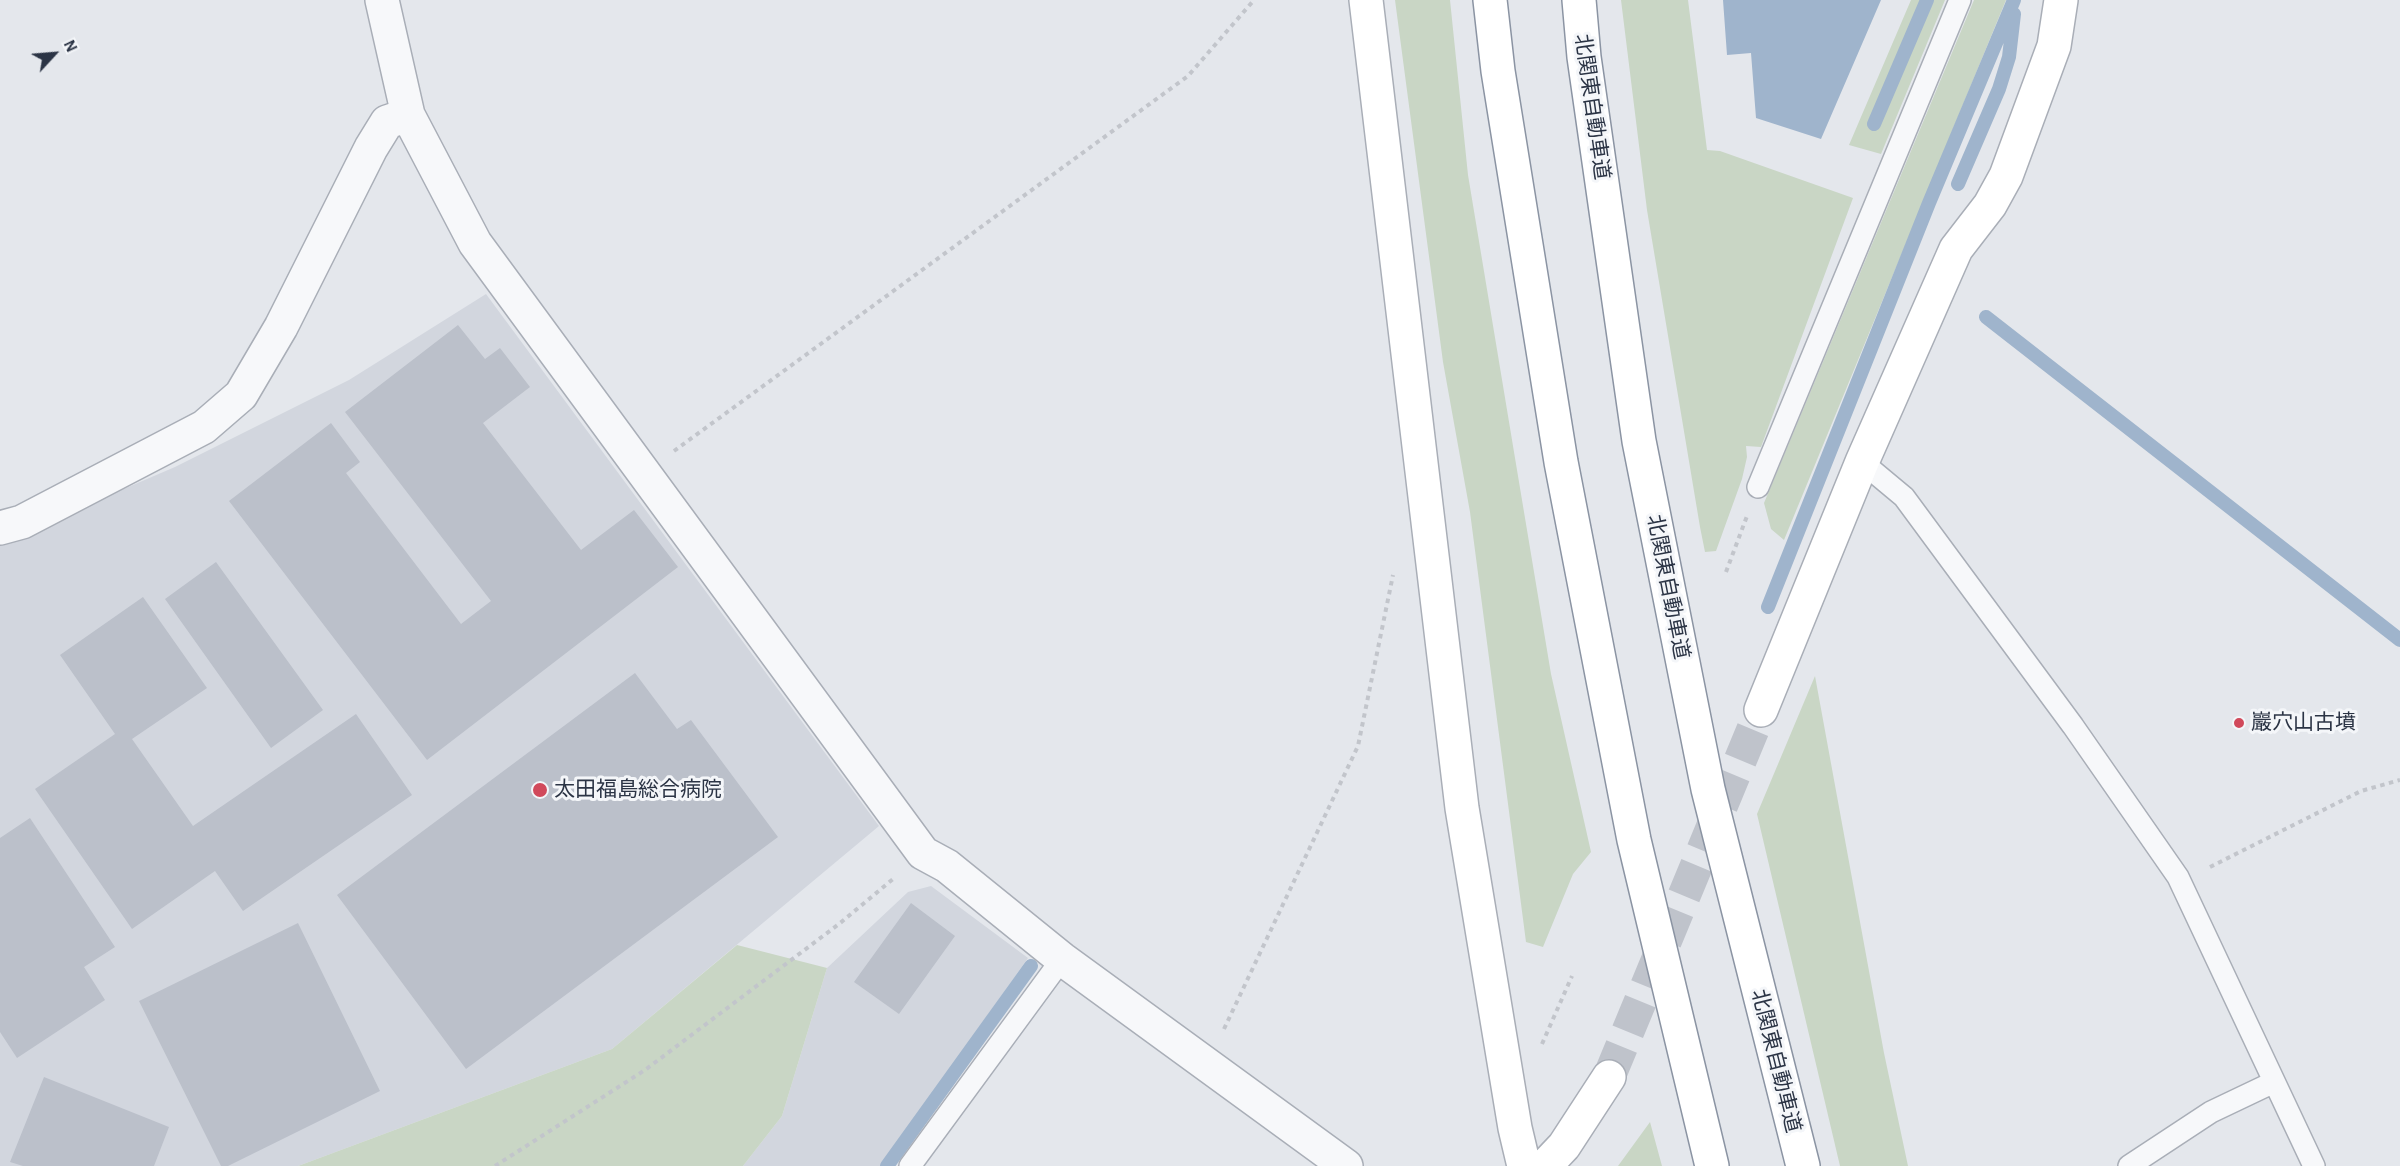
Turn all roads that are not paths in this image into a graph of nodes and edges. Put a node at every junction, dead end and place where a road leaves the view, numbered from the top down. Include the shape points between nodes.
1 (382, 0) edge
2 (1366, 0) edge
3 (1490, 0) edge
4 (1578, 0) edge
5 (1960, 0) edge
6 (2061, 0) edge
7 (408, 115) junction
8 (1862, 462) junction
9 (1758, 487) road end
10 (0, 528) edge
11 (1761, 710) tunnel mouth
12 (1062, 959) junction
13 (1609, 1077) tunnel mouth
14 (2274, 1082) junction
15 (910, 1166) edge
16 (1346, 1166) edge
17 (1524, 1166) edge
18 (1545, 1166) edge
19 (1712, 1166) edge
20 (1803, 1166) edge
21 (2129, 1166) edge
22 (2314, 1166) edge

1 - 7 street
2 - 17 main road via 1462,808
3 - 19 main road via 1561,462 1634,840
4 - 20 main road, 北関東自動車道 via 1639,441 1708,789
5 - 9 lane
6 - 8 main road via 2054,46 2006,176 1990,205 1956,249
7 - 10 street via 387,123 371,148 281,327 241,395 204,427 21,522
7 - 12 street via 475,243 923,853 947,866
8 - 11 main road
8 - 14 lane via 1904,497 2073,726 2180,882
12 - 15 lane
12 - 16 street
13 - 18 main road via 1564,1146
14 - 21 lane via 2211,1112
14 - 22 lane

